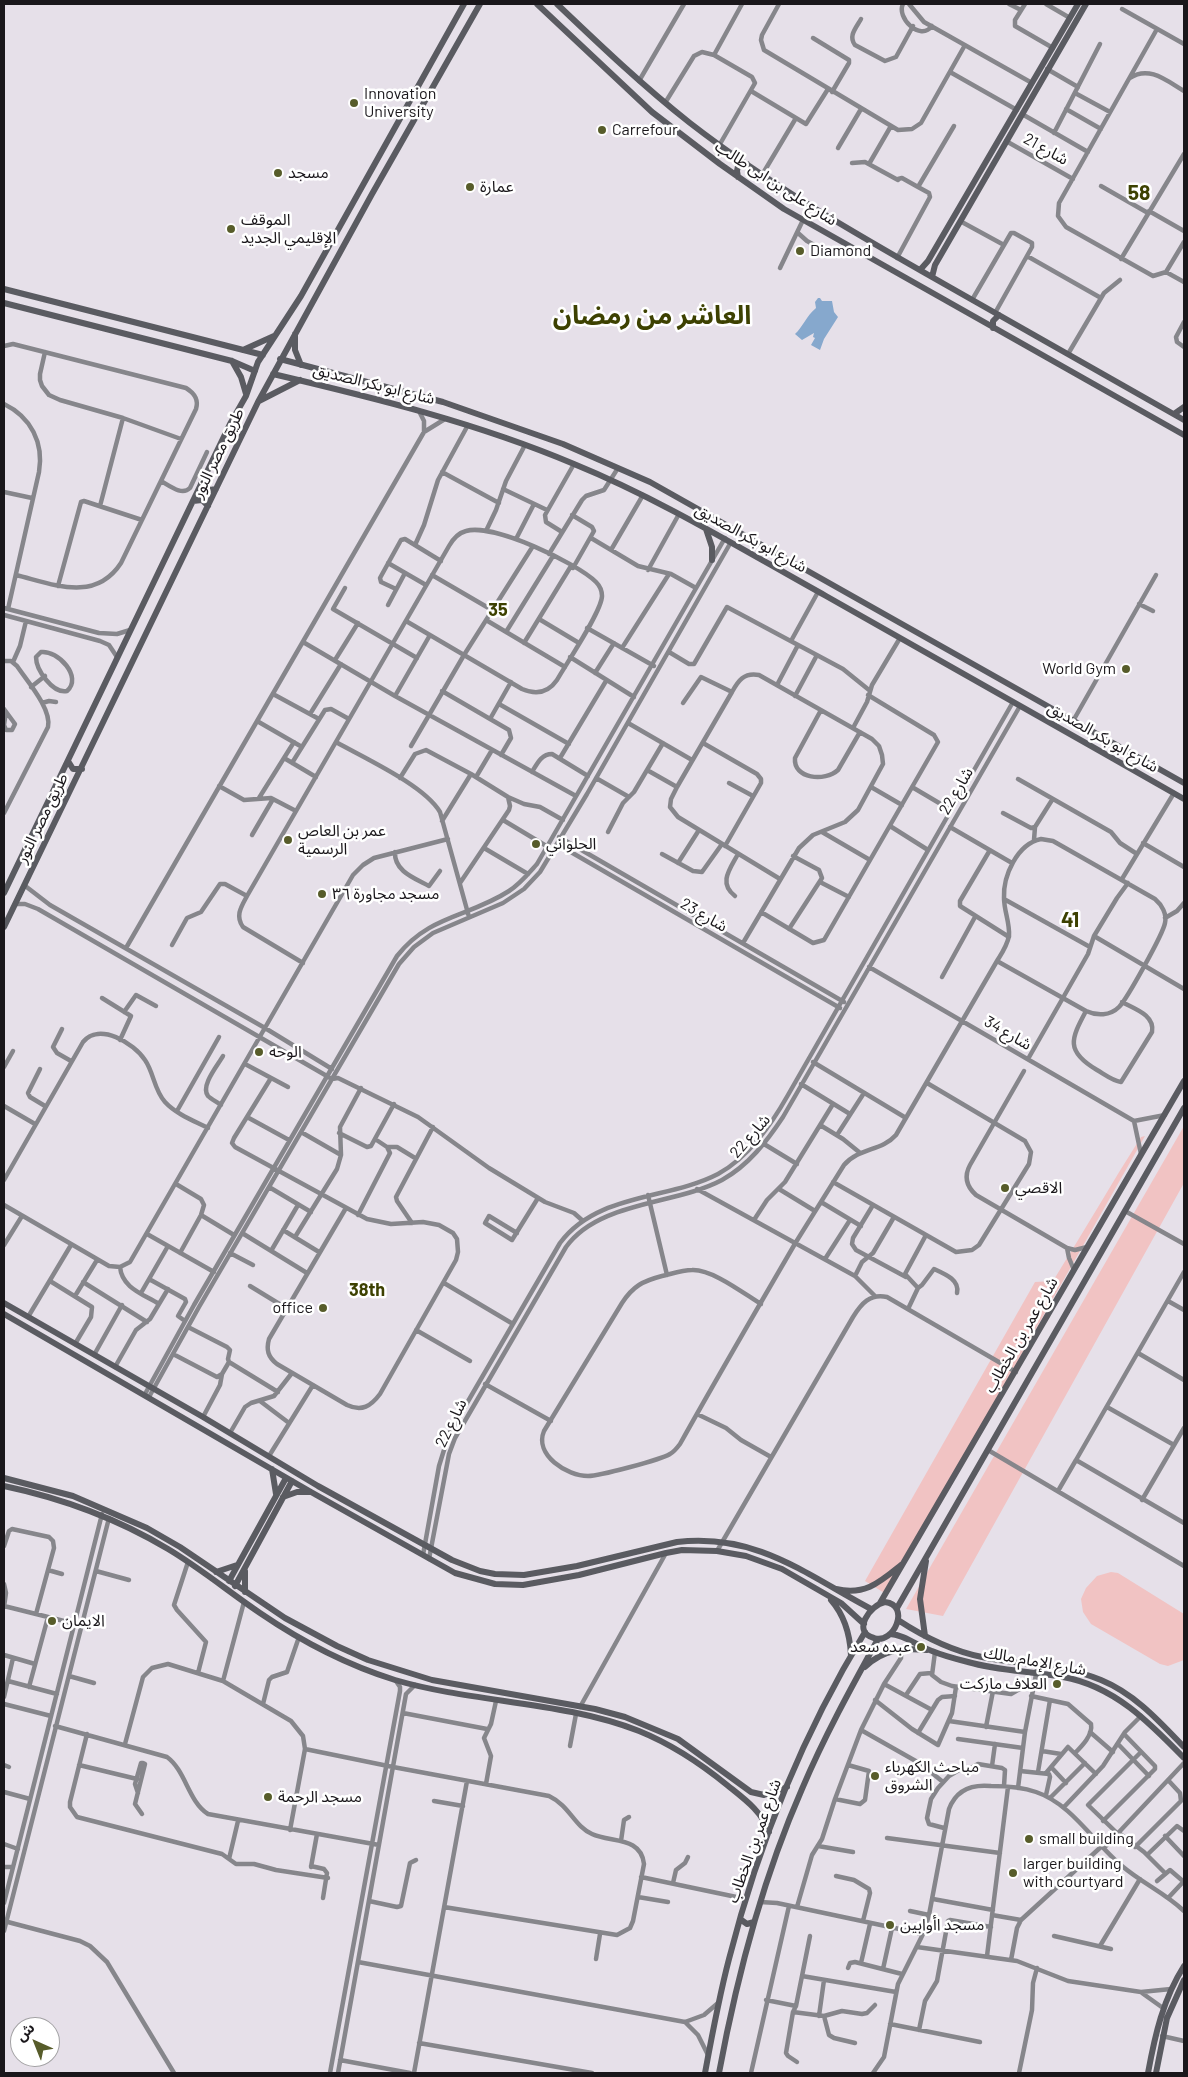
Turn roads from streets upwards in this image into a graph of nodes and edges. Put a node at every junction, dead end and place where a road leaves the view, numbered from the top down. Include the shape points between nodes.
1 (464, 4) edge
2 (478, 4) edge
3 (537, 4) edge
4 (557, 4) edge
5 (684, 4) edge
6 (742, 4) edge
7 (779, 4) edge
8 (903, 4) edge
9 (909, 4) edge
10 (916, 4) edge
11 (1009, 4) edge
12 (1025, 4) edge
13 (1046, 4) edge
14 (1078, 4) edge
15 (1086, 4) edge
16 (1122, 9) dead end
17 (912, 10) junction
18 (1021, 10) junction
19 (459, 12) junction
20 (1070, 18) junction
21 (861, 19) dead end
22 (471, 20) junction
23 (913, 26) junction
24 (932, 26) junction
25 (1157, 29) junction
26 (812, 38) dead end
27 (1100, 44) dead end
28 (1184, 44) edge
29 (965, 45) junction
30 (1053, 48) junction
31 (714, 55) junction
32 (1045, 68) junction
33 (950, 72) junction
34 (1129, 79) junction
35 (639, 81) junction
36 (1032, 83) junction
37 (1078, 87) junction
38 (751, 90) junction
39 (830, 90) junction
40 (1184, 91) edge
41 (1075, 93) junction
42 (665, 103) junction
43 (862, 109) junction
44 (1066, 109) junction
45 (1110, 112) junction
46 (1019, 113) junction
47 (796, 118) junction
48 (891, 126) junction
49 (954, 126) dead end
50 (1101, 129) junction
51 (1054, 133) junction
52 (1006, 141) junction
53 (720, 144) junction
54 (838, 148) dead end
55 (726, 149) junction
56 (1088, 152) junction
57 (1184, 154) edge
58 (717, 162) junction
59 (852, 163) dead end
60 (747, 164) junction
61 (869, 164) junction
62 (762, 175) junction
63 (738, 177) junction
64 (1072, 179) junction
65 (1101, 186) dead end
66 (918, 187) junction
67 (1149, 212) junction
68 (803, 220) junction
69 (960, 221) junction
70 (1184, 231) edge
71 (798, 233) junction
72 (1184, 242) edge
73 (1004, 245) junction
74 (827, 252) dead end
75 (1027, 256) junction
76 (897, 258) junction
77 (1121, 259) junction
78 (780, 268) dead end
79 (920, 270) junction
80 (1166, 272) junction
81 (932, 278) junction
82 (1120, 280) dead end
83 (1184, 282) edge
84 (4, 289) edge
85 (1100, 298) junction
86 (972, 300) junction
87 (4, 303) edge
88 (981, 305) junction
89 (997, 314) junction
90 (975, 318) junction
91 (135, 322) junction
92 (1184, 322) edge
93 (993, 328) junction
94 (278, 334) junction
95 (295, 334) junction
96 (131, 335) junction
97 (4, 346) edge
98 (1184, 346) edge
99 (243, 350) junction
100 (46, 352) junction
101 (1068, 354) junction
102 (263, 355) junction
103 (280, 359) junction
104 (232, 362) junction
105 (301, 365) junction
106 (255, 371) junction
107 (273, 374) junction
108 (336, 374) junction
109 (1105, 375) junction
110 (300, 380) junction
111 (333, 387) junction
112 (1097, 387) junction
113 (1134, 392) junction
114 (246, 396) junction
115 (258, 402) junction
116 (1127, 403) junction
117 (4, 404) edge
118 (1184, 407) edge
119 (416, 408) junction
120 (1174, 414) junction
121 (123, 418) junction
122 (447, 418) junction
123 (1184, 420) edge
124 (468, 425) junction
125 (424, 432) junction
126 (1184, 435) edge
127 (181, 439) junction
128 (525, 444) junction
129 (207, 452) dead end
130 (574, 464) junction
131 (618, 468) junction
132 (442, 472) junction
133 (612, 480) junction
134 (161, 481) junction
135 (201, 484) junction
136 (216, 489) junction
137 (503, 489) junction
138 (4, 492) edge
139 (643, 495) junction
140 (32, 498) junction
141 (193, 501) junction
142 (499, 503) junction
143 (534, 504) junction
144 (100, 506) junction
145 (208, 506) junction
146 (547, 510) junction
147 (679, 514) junction
148 (572, 516) junction
149 (142, 520) junction
150 (705, 528) junction
151 (486, 531) junction
152 (562, 532) junction
153 (590, 538) junction
154 (516, 539) junction
155 (728, 540) junction
156 (415, 545) junction
157 (533, 546) junction
158 (719, 548) junction
159 (611, 550) junction
160 (725, 551) junction
161 (551, 555) junction
162 (440, 560) junction
163 (712, 560) junction
164 (388, 563) junction
165 (572, 567) junction
166 (648, 570) junction
167 (405, 573) junction
168 (669, 574) junction
169 (16, 575) junction
170 (432, 575) junction
171 (1156, 575) dead end
172 (426, 585) junction
173 (58, 586) junction
174 (345, 588) dead end
175 (696, 588) junction
176 (396, 589) junction
177 (818, 592) junction
178 (388, 604) dead end
179 (1139, 604) junction
180 (6, 609) edge
181 (492, 610) junction
182 (1153, 611) dead end
183 (4, 615) edge
184 (539, 618) junction
185 (486, 620) junction
186 (26, 621) junction
187 (406, 621) junction
188 (358, 623) junction
189 (83, 628) junction
190 (587, 628) junction
191 (130, 630) junction
192 (506, 632) junction
193 (430, 635) junction
194 (81, 636) junction
195 (900, 638) junction
196 (791, 641) junction
197 (303, 642) junction
198 (393, 643) junction
199 (524, 643) junction
200 (579, 643) junction
201 (614, 643) junction
202 (798, 645) junction
203 (939, 645) junction
204 (622, 648) junction
205 (668, 652) junction
206 (464, 655) junction
207 (817, 655) junction
208 (117, 657) junction
209 (570, 657) junction
210 (933, 657) junction
211 (417, 658) junction
212 (335, 660) junction
213 (4, 661) edge
214 (13, 662) junction
215 (340, 664) junction
216 (653, 665) junction
217 (565, 666) junction
218 (659, 669) junction
219 (596, 673) junction
220 (45, 676) junction
221 (606, 681) junction
222 (371, 682) junction
223 (511, 682) junction
224 (777, 685) junction
225 (31, 687) junction
226 (442, 691) junction
227 (732, 692) junction
228 (869, 693) junction
229 (273, 694) junction
230 (395, 696) junction
231 (634, 696) junction
232 (795, 696) junction
233 (56, 702) dead end
234 (1013, 702) junction
235 (683, 703) dead end
236 (42, 704) junction
237 (499, 704) junction
238 (1020, 706) junction
239 (821, 710) junction
240 (310, 714) junction
241 (429, 715) junction
242 (319, 719) junction
243 (350, 719) junction
244 (490, 719) junction
245 (257, 721) junction
246 (1073, 721) junction
247 (628, 723) junction
248 (853, 728) junction
249 (860, 732) junction
250 (294, 742) junction
251 (336, 742) junction
252 (663, 743) junction
253 (703, 743) junction
254 (569, 744) junction
255 (411, 746) dead end
256 (302, 747) junction
257 (492, 750) junction
258 (501, 755) junction
259 (284, 758) junction
260 (560, 758) junction
261 (692, 760) junction
262 (68, 761) junction
263 (1146, 762) junction
264 (292, 763) junction
265 (82, 769) junction
266 (647, 770) junction
267 (532, 772) junction
268 (471, 774) junction
269 (1140, 774) junction
270 (588, 776) junction
271 (316, 777) junction
272 (476, 777) junction
273 (400, 778) junction
274 (596, 778) junction
275 (1018, 779) dead end
276 (58, 780) junction
277 (729, 783) dead end
278 (1184, 783) edge
279 (73, 786) junction
280 (219, 786) junction
281 (677, 787) junction
282 (872, 787) junction
283 (912, 787) junction
284 (1174, 793) junction
285 (576, 796) junction
286 (753, 796) junction
287 (1183, 796) edge
288 (508, 797) junction
289 (629, 797) junction
290 (259, 798) junction
291 (273, 799) junction
292 (1052, 800) junction
293 (902, 805) junction
294 (951, 810) junction
295 (4, 812) edge
296 (296, 812) junction
297 (1003, 813) dead end
298 (503, 820) junction
299 (563, 820) junction
300 (442, 821) junction
301 (890, 826) junction
302 (950, 827) junction
303 (1035, 827) junction
304 (699, 830) junction
305 (608, 832) dead end
306 (822, 832) junction
307 (555, 834) junction
308 (252, 835) dead end
309 (561, 838) junction
310 (448, 839) junction
311 (1034, 840) junction
312 (551, 841) junction
313 (1143, 843) junction
314 (557, 845) junction
315 (723, 845) junction
316 (548, 847) junction
317 (484, 848) junction
318 (928, 850) junction
319 (990, 850) junction
320 (394, 852) junction
321 (662, 854) dead end
322 (738, 854) junction
323 (1137, 854) junction
324 (793, 856) junction
325 (870, 860) junction
326 (678, 863) junction
327 (1012, 863) junction
328 (1184, 867) edge
329 (440, 871) dead end
330 (528, 874) junction
331 (11, 878) junction
332 (780, 878) junction
333 (1122, 880) junction
334 (4, 882) edge
335 (820, 882) junction
336 (460, 883) junction
337 (1128, 883) junction
338 (24, 885) junction
339 (4, 893) edge
340 (247, 896) junction
341 (735, 896) dead end
342 (849, 898) junction
343 (1004, 898) junction
344 (43, 900) junction
345 (1184, 902) edge
346 (15, 904) junction
347 (38, 909) junction
348 (467, 910) junction
349 (761, 912) junction
350 (469, 917) junction
351 (975, 917) junction
352 (1166, 918) junction
353 (4, 927) edge
354 (789, 929) junction
355 (1094, 936) junction
356 (1008, 937) junction
357 (743, 944) junction
358 (172, 945) dead end
359 (1090, 947) junction
360 (126, 948) junction
361 (997, 961) junction
362 (303, 963) junction
363 (1144, 965) junction
364 (870, 967) junction
365 (942, 977) dead end
366 (1184, 989) edge
367 (202, 993) junction
368 (102, 998) dead end
369 (1063, 998) junction
370 (214, 1000) junction
371 (197, 1001) junction
372 (841, 1001) junction
373 (1122, 1002) junction
374 (847, 1004) junction
375 (156, 1006) dead end
376 (838, 1007) junction
377 (211, 1008) junction
378 (844, 1010) junction
379 (124, 1012) junction
380 (1086, 1012) junction
381 (962, 1021) junction
382 (265, 1028) junction
383 (62, 1029) dead end
384 (219, 1037) dead end
385 (260, 1037) junction
386 (120, 1040) junction
387 (13, 1051) dead end
388 (223, 1056) dead end
389 (1028, 1059) junction
390 (808, 1060) junction
391 (71, 1061) junction
392 (814, 1063) junction
393 (245, 1064) junction
394 (4, 1067) edge
395 (40, 1069) dead end
396 (333, 1070) junction
397 (1024, 1071) dead end
398 (327, 1076) junction
399 (271, 1078) junction
400 (338, 1078) junction
401 (332, 1079) junction
402 (1184, 1081) edge
403 (926, 1083) junction
404 (801, 1084) junction
405 (288, 1087) dead end
406 (361, 1088) junction
407 (864, 1093) junction
408 (394, 1104) junction
409 (833, 1104) junction
410 (222, 1105) junction
411 (4, 1106) edge
412 (46, 1106) junction
413 (1184, 1108) edge
414 (177, 1111) junction
415 (850, 1114) junction
416 (1165, 1115) junction
417 (247, 1117) junction
418 (906, 1118) junction
419 (1134, 1121) junction
420 (994, 1123) junction
421 (35, 1124) junction
422 (820, 1125) junction
423 (433, 1127) junction
424 (208, 1128) junction
425 (301, 1132) junction
426 (339, 1133) junction
427 (837, 1135) junction
428 (289, 1140) junction
429 (375, 1140) junction
430 (764, 1144) junction
431 (387, 1147) junction
432 (859, 1152) junction
433 (341, 1155) junction
434 (1141, 1156) junction
435 (415, 1158) junction
436 (796, 1164) junction
437 (273, 1168) junction
438 (279, 1170) junction
439 (5, 1172) edge
440 (4, 1180) edge
441 (833, 1182) junction
442 (176, 1184) junction
443 (269, 1187) junction
444 (698, 1189) junction
445 (779, 1189) junction
446 (322, 1194) junction
447 (648, 1195) junction
448 (538, 1198) junction
449 (820, 1202) junction
450 (650, 1203) junction
451 (4, 1205) edge
452 (298, 1205) junction
453 (873, 1205) junction
454 (346, 1208) junction
455 (1002, 1210) junction
456 (815, 1211) junction
457 (1125, 1211) junction
458 (310, 1212) junction
459 (201, 1215) junction
460 (358, 1215) junction
461 (22, 1216) junction
462 (894, 1216) junction
463 (754, 1220) junction
464 (850, 1220) junction
465 (583, 1221) junction
466 (412, 1223) junction
467 (861, 1226) junction
468 (283, 1230) junction
469 (242, 1233) junction
470 (517, 1233) junction
471 (148, 1234) junction
472 (234, 1235) junction
473 (926, 1235) junction
474 (295, 1237) junction
475 (796, 1243) junction
476 (4, 1244) edge
477 (1184, 1244) edge
478 (71, 1245) junction
479 (168, 1246) junction
480 (1089, 1246) junction
481 (1067, 1248) junction
482 (270, 1250) junction
483 (319, 1252) junction
484 (180, 1253) junction
485 (230, 1253) junction
486 (868, 1257) junction
487 (97, 1260) junction
488 (825, 1260) junction
489 (253, 1266) dead end
490 (120, 1267) junction
491 (213, 1271) junction
492 (1075, 1271) junction
493 (1184, 1272) edge
494 (307, 1273) junction
495 (218, 1274) junction
496 (666, 1275) junction
497 (855, 1276) junction
498 (906, 1277) junction
499 (149, 1279) junction
500 (50, 1281) junction
501 (83, 1282) junction
502 (444, 1283) junction
503 (250, 1286) dead end
504 (918, 1288) junction
505 (168, 1290) junction
506 (957, 1293) dead end
507 (141, 1294) junction
508 (75, 1296) junction
509 (875, 1296) junction
510 (1168, 1300) junction
511 (4, 1303) edge
512 (159, 1304) junction
513 (761, 1304) junction
514 (122, 1305) junction
515 (286, 1308) junction
516 (908, 1308) junction
517 (1184, 1310) edge
518 (4, 1314) edge
519 (28, 1317) junction
520 (185, 1321) junction
521 (147, 1322) junction
522 (513, 1324) junction
523 (188, 1327) junction
524 (519, 1327) junction
525 (416, 1330) junction
526 (75, 1344) junction
527 (1138, 1353) junction
528 (173, 1354) junction
529 (94, 1355) junction
530 (470, 1361) dead end
531 (229, 1362) junction
532 (115, 1367) junction
533 (1016, 1372) junction
534 (292, 1373) junction
535 (222, 1374) junction
536 (1184, 1380) edge
537 (480, 1381) junction
538 (486, 1384) junction
539 (313, 1385) junction
540 (152, 1387) junction
541 (278, 1392) junction
542 (147, 1396) junction
543 (260, 1401) junction
544 (1107, 1407) junction
545 (697, 1414) junction
546 (203, 1417) junction
547 (551, 1421) junction
548 (290, 1423) junction
549 (1184, 1428) edge
550 (230, 1433) junction
551 (1182, 1437) edge
552 (1174, 1445) junction
553 (988, 1450) junction
554 (269, 1456) junction
555 (771, 1457) junction
556 (1076, 1460) junction
557 (272, 1469) junction
558 (4, 1478) edge
559 (289, 1479) junction
560 (953, 1480) junction
561 (4, 1486) edge
562 (966, 1488) junction
563 (1058, 1491) junction
564 (311, 1492) junction
565 (276, 1494) junction
566 (283, 1497) junction
567 (1142, 1500) junction
568 (104, 1508) junction
569 (111, 1512) junction
570 (102, 1517) junction
571 (109, 1520) junction
572 (1184, 1523) edge
573 (722, 1541) junction
574 (425, 1545) junction
575 (4, 1546) edge
576 (432, 1549) junction
577 (930, 1550) junction
578 (717, 1551) junction
579 (762, 1551) junction
580 (666, 1553) junction
581 (426, 1557) junction
582 (758, 1560) junction
583 (906, 1561) junction
584 (188, 1562) junction
585 (237, 1566) junction
586 (1184, 1566) edge
587 (245, 1567) junction
588 (48, 1570) junction
589 (96, 1571) junction
590 (216, 1572) junction
591 (62, 1574) dead end
592 (129, 1580) dead end
593 (229, 1581) junction
594 (824, 1583) junction
595 (4, 1584) edge
596 (235, 1586) junction
597 (245, 1592) junction
598 (827, 1596) junction
599 (244, 1602) junction
600 (880, 1603) junction
601 (4, 1607) edge
602 (897, 1608) junction
603 (871, 1609) junction
604 (36, 1614) junction
605 (48, 1617) junction
606 (898, 1620) junction
607 (75, 1623) junction
608 (864, 1624) junction
609 (82, 1625) junction
610 (865, 1632) junction
611 (890, 1634) junction
612 (925, 1636) junction
613 (299, 1637) junction
614 (878, 1639) junction
615 (337, 1646) junction
616 (901, 1649) junction
617 (932, 1651) junction
618 (350, 1652) junction
619 (4, 1655) edge
620 (332, 1655) junction
621 (852, 1655) junction
622 (14, 1658) junction
623 (345, 1661) junction
624 (35, 1664) junction
625 (1038, 1664) junction
626 (860, 1671) junction
627 (931, 1672) junction
628 (198, 1673) junction
629 (1037, 1673) junction
630 (69, 1676) junction
631 (395, 1680) junction
632 (8, 1681) junction
633 (223, 1681) junction
634 (94, 1683) dead end
635 (884, 1684) junction
636 (415, 1685) junction
637 (30, 1687) junction
638 (474, 1687) junction
639 (956, 1687) junction
640 (1033, 1688) junction
641 (993, 1691) junction
642 (56, 1694) junction
643 (906, 1695) junction
644 (472, 1696) junction
645 (955, 1696) junction
646 (1031, 1696) junction
647 (4, 1697) edge
648 (875, 1700) junction
649 (1050, 1700) junction
650 (496, 1701) junction
651 (4, 1704) edge
652 (263, 1704) junction
653 (580, 1707) junction
654 (932, 1710) junction
655 (403, 1713) junction
656 (576, 1714) junction
657 (51, 1716) junction
658 (1141, 1716) junction
659 (949, 1722) junction
660 (642, 1723) junction
661 (49, 1724) junction
662 (56, 1726) junction
663 (986, 1727) junction
664 (487, 1729) junction
665 (861, 1730) junction
666 (639, 1731) junction
667 (1025, 1732) junction
668 (1090, 1732) junction
669 (918, 1733) junction
670 (87, 1734) junction
671 (1124, 1734) junction
672 (958, 1739) dead end
673 (1183, 1742) edge
674 (125, 1744) junction
675 (995, 1744) junction
676 (1118, 1744) junction
677 (570, 1746) dead end
678 (1023, 1748) junction
679 (305, 1749) junction
680 (1042, 1751) junction
681 (1113, 1752) junction
682 (1141, 1752) junction
683 (1075, 1753) junction
684 (1061, 1754) junction
685 (1184, 1758) edge
686 (1133, 1759) junction
687 (1085, 1763) junction
688 (1184, 1763) edge
689 (79, 1765) junction
690 (848, 1765) junction
691 (386, 1766) junction
692 (992, 1766) junction
693 (393, 1767) junction
694 (1051, 1767) junction
695 (1020, 1772) junction
696 (1038, 1772) junction
697 (1046, 1773) junction
698 (1096, 1774) junction
699 (1149, 1776) junction
700 (1168, 1780) junction
701 (467, 1781) junction
702 (943, 1782) junction
703 (1066, 1783) junction
704 (486, 1784) junction
705 (787, 1787) junction
706 (1006, 1787) junction
707 (1018, 1788) junction
708 (4, 1792) edge
709 (1048, 1797) junction
710 (30, 1799) junction
711 (834, 1799) junction
712 (434, 1801) dead end
713 (462, 1806) junction
714 (1064, 1807) junction
715 (142, 1814) dead end
716 (629, 1818) dead end
717 (238, 1820) junction
718 (1104, 1821) junction
719 (944, 1828) junction
720 (290, 1830) junction
721 (769, 1832) junction
722 (1184, 1832) edge
723 (317, 1834) junction
724 (1118, 1834) junction
725 (1165, 1836) junction
726 (887, 1838) dead end
727 (621, 1841) junction
728 (4, 1844) edge
729 (372, 1844) junction
730 (379, 1845) junction
731 (818, 1846) junction
732 (942, 1846) junction
733 (1103, 1847) junction
734 (1135, 1847) junction
735 (18, 1849) junction
736 (853, 1852) dead end
737 (1000, 1853) junction
738 (1147, 1855) junction
739 (1184, 1856) edge
740 (688, 1857) dead end
741 (229, 1859) junction
742 (416, 1860) dead end
743 (311, 1866) junction
744 (4, 1867) edge
745 (13, 1867) junction
746 (1165, 1873) junction
747 (310, 1874) junction
748 (836, 1876) dead end
749 (642, 1877) junction
750 (328, 1878) junction
751 (1140, 1879) junction
752 (1157, 1882) dead end
753 (1184, 1882) edge
754 (673, 1883) junction
755 (638, 1896) junction
756 (1168, 1897) junction
757 (323, 1898) dead end
758 (746, 1899) junction
759 (933, 1899) junction
760 (4, 1902) edge
761 (369, 1902) junction
762 (668, 1902) dead end
763 (760, 1902) junction
764 (789, 1906) junction
765 (444, 1907) junction
766 (797, 1907) junction
767 (910, 1911) dead end
768 (1184, 1911) edge
769 (992, 1913) junction
770 (929, 1915) junction
771 (740, 1919) junction
772 (1021, 1920) junction
773 (5, 1921) edge
774 (863, 1921) junction
775 (754, 1922) junction
776 (870, 1924) junction
777 (991, 1927) junction
778 (892, 1928) junction
779 (4, 1931) edge
780 (737, 1931) junction
781 (600, 1934) junction
782 (750, 1934) junction
783 (923, 1934) junction
784 (810, 1936) dead end
785 (1054, 1936) dead end
786 (918, 1946) junction
787 (1100, 1946) junction
788 (1111, 1949) dead end
789 (943, 1950) junction
790 (987, 1956) junction
791 (596, 1959) dead end
792 (1011, 1960) junction
793 (358, 1962) junction
794 (861, 1963) junction
795 (1184, 1966) edge
796 (848, 1968) dead end
797 (883, 1968) junction
798 (1037, 1968) junction
799 (902, 1974) junction
800 (432, 1976) junction
801 (802, 1976) junction
802 (824, 1980) junction
803 (1184, 1980) edge
804 (1171, 1989) junction
805 (896, 1992) junction
806 (1141, 1992) junction
807 (766, 2000) junction
808 (718, 2002) junction
809 (875, 2005) dead end
810 (796, 2006) junction
811 (1163, 2008) junction
812 (793, 2012) junction
813 (819, 2016) junction
814 (824, 2016) junction
815 (685, 2022) junction
816 (890, 2024) junction
817 (1156, 2028) junction
818 (919, 2030) junction
819 (1163, 2033) junction
820 (1184, 2041) edge
821 (980, 2042) dead end
822 (419, 2043) junction
823 (856, 2043) dead end
824 (708, 2055) junction
825 (340, 2060) junction
826 (797, 2062) dead end
827 (874, 2071) edge
828 (174, 2073) edge
829 (330, 2073) edge
830 (338, 2073) edge
831 (410, 2073) edge
832 (414, 2073) edge
833 (592, 2073) edge
834 (705, 2073) edge
835 (719, 2073) edge
836 (751, 2073) edge
837 (882, 2073) edge
838 (1019, 2073) edge
839 (1148, 2073) edge
840 (1156, 2073) edge

1 - 19 street, طريق مصر النور
2 - 22 street, طريق مصر النور
3 - 58 street, شارع على بن ابى طالب via 652,112
4 - 35 street, شارع على بن ابى طالب
5 - 35 street
6 - 31 street
7 - 39 street via 762,35 761,45 764,50
8 - 23 street via 900,11
9 - 17 street
10 - 17 street
11 - 18 street
12 - 18 street
13 - 20 street
14 - 20 street
15 - 32 street
16 - 25 street
17 - 24 street
18 - 30 street via 1015,26
19 - 22 street via 467,14
19 - 94 street, طريق مصر النور
20 - 30 street
21 - 23 street via 851,40 886,61 896,57
22 - 95 street, طريق مصر النور
23 - 24 street via 923,33
24 - 29 street
25 - 28 street
25 - 34 street
26 - 39 street via 849,60
27 - 37 street
29 - 33 street
29 - 36 street
30 - 32 street
31 - 38 street via 755,79
31 - 42 street via 702,52 694,56
32 - 36 street
32 - 37 street
32 - 46 street
33 - 46 street
33 - 48 street via 922,123 905,131
34 - 40 street via 1147,72
34 - 45 street
35 - 42 street, شارع على بن ابى طالب
36 - 46 street
37 - 41 street
38 - 47 street
38 - 53 street
39 - 43 street
39 - 47 street via 806,124
41 - 44 street
41 - 45 street
42 - 53 street, شارع على بن ابى طالب
43 - 48 street
43 - 54 street
44 - 50 street
44 - 51 street
45 - 50 street
46 - 51 street
46 - 52 street
46 - 79 street
47 - 62 street
48 - 61 street
49 - 66 street
50 - 56 street
51 - 56 street
52 - 64 street, شارع 21
52 - 69 street
53 - 55 street, شارع على بن ابى طالب
55 - 58 street via 724,158
55 - 60 street, شارع على بن ابى طالب
56 - 64 street
57 - 67 street
58 - 63 street, شارع على بن ابى طالب
59 - 61 street
60 - 62 street, شارع على بن ابى طالب
60 - 63 street via 738,166
61 - 66 street
62 - 76 street, شارع على بن ابى طالب
63 - 68 street, شارع على بن ابى طالب
64 - 77 street via 1057,209 1060,222
65 - 67 street
66 - 76 street via 930,197
67 - 70 street
67 - 77 street
68 - 71 street
68 - 90 street, شارع على بن ابى طالب
69 - 73 street
69 - 81 street via 933,269
71 - 74 street
71 - 78 street
72 - 80 street
73 - 75 street via 1010,233 1014,233 1032,244
73 - 86 street
75 - 85 street
75 - 89 street
76 - 79 street, شارع على بن ابى طالب
77 - 80 street via 1153,276
79 - 81 street, شارع على بن ابى طالب
80 - 83 street
81 - 86 street, شارع على بن ابى طالب
82 - 85 street
84 - 91 street
85 - 101 street
86 - 88 street, شارع على بن ابى طالب
87 - 96 street
88 - 89 street, شارع على بن ابى طالب
88 - 90 street via 981,312
89 - 93 street
89 - 101 street, شارع على بن ابى طالب
90 - 93 street, شارع على بن ابى طالب
91 - 96 street
91 - 99 street
92 - 98 street via 1176,337 1177,342
93 - 112 street, شارع على بن ابى طالب
94 - 99 street
94 - 102 street, طريق مصر النور
95 - 103 street, طريق مصر النور
95 - 105 street via 295,350
96 - 104 street
97 - 100 street via 13,344
99 - 102 street
100 - 121 street via 40,380 49,395
100 - 127 street via 186,388 196,397 197,405
101 - 109 street, شارع على بن ابى طالب
102 - 106 street, طريق مصر النور
103 - 105 street, شارع ابو بكر الصديق
103 - 107 street, طريق مصر النور
104 - 106 street
104 - 114 street via 241,377
105 - 108 street, شارع ابو بكر الصديق
106 - 114 street, طريق مصر النور
107 - 110 street, شارع ابو بكر الصديق
107 - 115 street, طريق مصر النور
108 - 111 street via 332,380
108 - 131 street, شارع ابو بكر الصديق via 443,402 557,442
109 - 112 street via 1110,387
109 - 113 street, شارع على بن ابى طالب
110 - 111 street, شارع ابو بكر الصديق
110 - 115 street
111 - 119 street, شارع ابو بكر الصديق
112 - 116 street, شارع على بن ابى طالب
113 - 116 street via 1123,392 1122,397
113 - 120 street, شارع على بن ابى طالب
114 - 135 street, طريق مصر النور
115 - 136 street, طريق مصر النور
116 - 126 street, شارع على بن ابى طالب
117 - 140 street via 24,417 38,443 40,465
118 - 120 street
119 - 122 street, شارع ابو بكر الصديق
119 - 125 street via 424,422
120 - 123 street, شارع على بن ابى طالب
121 - 127 street
121 - 144 street
122 - 124 street, شارع ابو بكر الصديق
122 - 125 street
124 - 128 street, شارع ابو بكر الصديق
124 - 132 street
125 - 197 street
127 - 134 street
128 - 130 street, شارع ابو بكر الصديق
128 - 137 street
129 - 134 street via 187,491 182,492
130 - 133 street, شارع ابو بكر الصديق
130 - 146 street
131 - 133 street
131 - 203 street, شارع ابو بكر الصديق via 681,498
132 - 142 street
132 - 156 street
133 - 139 street, شارع ابو بكر الصديق
133 - 148 street via 604,490 586,496
134 - 149 street
135 - 136 street via 206,489
135 - 141 street, طريق مصر النور
136 - 145 street, طريق مصر النور
137 - 142 street
137 - 143 street
138 - 140 street
139 - 147 street, شارع ابو بكر الصديق
139 - 159 street
140 - 169 street
141 - 145 street via 202,500
141 - 191 street, طريق مصر النور
142 - 151 street
143 - 146 street
143 - 154 street
144 - 149 street
144 - 173 street via 80,502
145 - 265 street, طريق مصر النور
146 - 152 street via 546,522
147 - 150 street, شارع ابو بكر الصديق
147 - 166 street
148 - 152 street
148 - 153 street via 594,529
149 - 173 street via 121,564 110,577 89,587
150 - 155 street, شارع ابو بكر الصديق
150 - 163 street via 712,547
151 - 154 street
151 - 162 street via 461,533
152 - 161 street
153 - 159 street
153 - 165 street
154 - 157 street
155 - 158 street
155 - 160 street
155 - 177 street, شارع ابو بكر الصديق
156 - 162 street
156 - 164 street via 401,540
157 - 161 street
157 - 181 street
158 - 160 street
158 - 163 street
159 - 166 street
160 - 205 street
161 - 165 street
161 - 192 street
162 - 170 street
163 - 175 street
164 - 167 street
164 - 176 street via 380,579
165 - 184 street
165 - 190 street via 595,581 601,589 602,601
166 - 168 street
167 - 172 street
167 - 176 street
168 - 175 street
168 - 204 street
169 - 173 street
169 - 180 street
170 - 172 street
170 - 181 street
171 - 179 street
172 - 187 street
174 - 188 street via 333,609
175 - 216 street
176 - 178 street
177 - 195 street, شارع ابو بكر الصديق
177 - 196 street
179 - 182 street
179 - 246 street
180 - 189 street
181 - 185 street
183 - 186 street
184 - 199 street
184 - 200 street
185 - 192 street
185 - 206 street
186 - 194 street
186 - 214 street
187 - 193 street
187 - 198 street
188 - 198 street
188 - 212 street
189 - 191 street via 111,634
189 - 194 street
190 - 200 street
190 - 201 street
191 - 208 street, طريق مصر النور
192 - 199 street
193 - 206 street
193 - 211 street
194 - 208 street via 105,642
195 - 210 street, شارع ابو بكر الصديق
195 - 228 street
196 - 202 street
196 - 205 street via 727,607 694,664
197 - 212 street
197 - 229 street
198 - 211 street
198 - 222 street
199 - 217 street
200 - 209 street
201 - 204 street
201 - 219 street
202 - 207 street
202 - 224 street
203 - 210 street
203 - 246 street, شارع ابو بكر الصديق
204 - 216 street
205 - 218 street
206 - 223 street
206 - 226 street
207 - 228 street via 853,675
207 - 232 street
208 - 262 street, طريق مصر النور
209 - 217 street
209 - 219 street
210 - 234 street, شارع ابو بكر الصديق
211 - 230 street
212 - 215 street
213 - 214 street
214 - 225 street
215 - 222 street
215 - 240 street
216 - 218 street
216 - 231 street
217 - 223 street via 553,685 544,692 534,693
218 - 247 street
219 - 221 street
220 - 220 street via 60,691 67,692 71,686 70,674 63,661 44,651 37,655 36,660
220 - 225 street
221 - 231 street
221 - 254 street
222 - 230 street
222 - 243 street
223 - 237 street
224 - 227 street via 758,675 748,675
224 - 232 street
225 - 236 street
226 - 241 street
226 - 244 street
227 - 235 street via 701,677
227 - 253 street
228 - 248 street
228 - 283 street via 938,739
229 - 240 street
229 - 245 street
230 - 241 street
231 - 270 street
232 - 239 street
233 - 236 street
234 - 238 street, شارع ابو بكر الصديق
234 - 294 street, شارع 22
236 - 295 street via 48,715 48,727
237 - 244 street
237 - 254 street
238 - 269 street, شارع ابو بكر الصديق
238 - 302 street, شارع 22
239 - 248 street
239 - 249 street via 794,758 799,770 820,779 833,775
240 - 242 street
241 - 255 street
241 - 257 street
242 - 243 street via 328,709
242 - 256 street
243 - 251 street
244 - 258 street via 511,734
245 - 250 street
245 - 280 street
246 - 263 street, شارع ابو بكر الصديق
247 - 252 street
247 - 274 street
248 - 249 street
249 - 282 street via 879,746 882,755 882,764
250 - 256 street
250 - 259 street
251 - 271 street
251 - 273 street
252 - 261 street
252 - 266 street
253 - 261 street
253 - 286 street via 759,776 760,783
254 - 260 street
256 - 264 street
257 - 258 street
257 - 272 street
258 - 267 street
259 - 264 street
259 - 290 street
260 - 267 street via 544,755
260 - 270 street
261 - 281 street
262 - 265 street via 72,769
262 - 276 street, طريق مصر النور
263 - 269 street
263 - 278 street, شارع ابو بكر الصديق
264 - 271 street
265 - 279 street, طريق مصر النور
266 - 281 street
266 - 289 street
267 - 285 street
268 - 272 street
268 - 273 street via 430,751 422,750 412,757
268 - 300 street
269 - 284 street, شارع ابو بكر الصديق
270 - 285 street
271 - 296 street
272 - 288 street
273 - 300 street via 430,798
274 - 289 street
274 - 309 street
275 - 292 street
276 - 279 street via 67,779
276 - 331 street, طريق مصر النور
277 - 286 street
279 - 338 street, طريق مصر النور
280 - 290 street via 245,800
280 - 360 street
281 - 304 street via 670,803 672,811
282 - 293 street
282 - 306 street via 846,822
283 - 293 street
283 - 294 street
284 - 287 street, شارع ابو بكر الصديق
284 - 313 street
285 - 299 street
286 - 315 street
288 - 298 street via 510,806
288 - 299 street via 540,807
289 - 305 street
290 - 291 street
291 - 296 street
291 - 308 street
292 - 303 street
292 - 323 street via 1112,832 1120,843
293 - 301 street
294 - 318 street, شارع 22
296 - 340 street
297 - 303 street via 1031,828
298 - 316 street
298 - 317 street
299 - 307 street
300 - 310 street
301 - 318 street
301 - 325 street
302 - 319 street
302 - 364 street, شارع 22
303 - 311 street
304 - 315 street
304 - 326 street
306 - 324 street via 805,841
306 - 325 street
307 - 309 street, شارع 23
307 - 312 street
309 - 314 street
309 - 357 street, شارع 23
310 - 320 street
310 - 336 street
311 - 327 street
311 - 333 street via 1053,841
312 - 314 street, شارع 23
312 - 316 street
313 - 323 street
313 - 328 street
314 - 350 street via 540,872 524,889 503,903
314 - 376 street, شارع 23
315 - 322 street
315 - 326 street via 702,872 697,873
316 - 330 street
317 - 330 street
317 - 336 street
318 - 372 street, شارع 22
319 - 327 street
319 - 351 street via 960,903 961,908
320 - 329 street via 398,867 429,886
320 - 362 street via 374,858 358,870
321 - 326 street
322 - 332 street
322 - 341 street via 725,879 726,887
323 - 333 street
324 - 332 street
324 - 335 street via 819,870
325 - 342 street
327 - 343 street
330 - 348 street via 510,891
331 - 334 street
331 - 339 street, طريق مصر النور
332 - 349 street
333 - 337 street
335 - 342 street
335 - 354 street
336 - 348 street
337 - 352 street via 1155,899
337 - 355 street
338 - 344 street
338 - 346 street, طريق مصر النور
340 - 358 street via 220,884 201,912 187,918
340 - 362 street via 238,915 243,927
342 - 354 street via 821,942 813,943
343 - 356 street
343 - 359 street
344 - 347 street
344 - 360 street
345 - 352 street
346 - 347 street
346 - 353 street, طريق مصر النور
347 - 371 street
348 - 350 street
348 - 396 street via 427,928 403,948
349 - 354 street
349 - 357 street
350 - 396 street via 433,933 406,955
351 - 356 street
351 - 365 street
352 - 363 street
355 - 359 street
355 - 363 street
356 - 361 street
357 - 372 street, شارع 23
359 - 369 street
360 - 367 street
361 - 369 street
361 - 381 street
362 - 382 street
363 - 366 street
363 - 373 street
364 - 374 street, شارع 22
364 - 381 street, شارع 34
367 - 370 street
367 - 371 street via 202,998
368 - 379 street
369 - 380 street
369 - 389 street
370 - 377 street via 209,1004
370 - 382 street
371 - 377 street
372 - 374 street, شارع 23
372 - 376 street, شارع 22
373 - 380 street via 1108,1014
373 - 380 street via 1147,1016 1153,1026 1121,1082 1085,1063 1077,1052 1074,1034
374 - 378 street, شارع 22
375 - 379 street via 136,995
376 - 378 street, شارع 23
376 - 390 street, شارع 22
377 - 385 street
378 - 392 street, شارع 22
379 - 386 street via 132,1018
381 - 389 street, شارع 34
381 - 403 street
382 - 385 street
382 - 396 street
383 - 391 street via 53,1045 57,1053
384 - 414 street
385 - 393 street
385 - 398 street
386 - 391 street via 104,1033 90,1035
386 - 414 street via 144,1057 160,1095
387 - 394 street
388 - 410 street via 206,1090
389 - 419 street, شارع 34
390 - 392 street
390 - 447 street, شارع 22 via 772,1121 736,1162 706,1179
391 - 412 street
392 - 404 street, شارع 22
392 - 407 street
393 - 399 street
393 - 410 street
395 - 412 street via 28,1093
396 - 398 street
396 - 400 street
396 - 401 street
397 - 420 street
398 - 401 street
398 - 428 street
399 - 405 street
399 - 417 street
400 - 401 street
400 - 406 street
401 - 425 street
402 - 416 street, شارع عمر بن الخطاب
403 - 418 street
403 - 420 street
404 - 409 street
404 - 430 street, شارع 22
406 - 408 street
406 - 426 street via 342,1121
407 - 415 street
407 - 418 street
408 - 423 street
408 - 429 street
409 - 415 street
409 - 422 street
410 - 424 street
411 - 421 street
412 - 421 street
413 - 457 street, شارع عمر بن الخطاب
414 - 424 street
415 - 427 street
416 - 419 street
416 - 434 street, شارع عمر بن الخطاب
417 - 428 street
417 - 437 street via 233,1140 233,1146
418 - 432 street via 888,1142
419 - 434 street
420 - 455 street via 966,1176 972,1191
420 - 455 street via 1025,1141 1031,1152 1029,1164
421 - 439 street
422 - 427 street
422 - 436 street
423 - 435 street
423 - 448 street via 474,1159
424 - 442 street
425 - 433 street
425 - 438 street
426 - 429 street via 368,1147
426 - 433 street
427 - 432 street
428 - 437 street
429 - 431 street
430 - 436 street
430 - 444 street, شارع 22 via 732,1174
431 - 435 street via 397,1147
431 - 460 street via 389,1155
432 - 441 street via 848,1160
433 - 446 street
434 - 480 street, شارع عمر بن الخطاب
435 - 466 street via 396,1197
436 - 445 street
437 - 438 street
437 - 472 street
438 - 443 street
438 - 446 street
439 - 440 street
441 - 449 street
441 - 453 street
442 - 459 street via 201,1200 204,1205
442 - 471 street
443 - 452 street
443 - 469 street
444 - 450 street, شارع 22
444 - 463 street
445 - 456 street
445 - 463 street
446 - 454 street
446 - 458 street
447 - 450 street
447 - 465 street, شارع 22 via 611,1207
448 - 465 street via 574,1212
448 - 470 street
449 - 456 street
449 - 464 street
450 - 496 street
450 - 524 street, شارع 22 via 605,1218 575,1235
451 - 461 street
452 - 458 street
452 - 468 street
453 - 462 street
453 - 467 street
454 - 460 street
454 - 483 street
455 - 473 street via 986,1237 972,1250 956,1252
455 - 481 street
456 - 475 street
457 - 477 street
457 - 553 street, شارع عمر بن الخطاب
458 - 474 street
459 - 472 street
459 - 484 street
460 - 466 street via 383,1224
461 - 476 street
461 - 478 street
462 - 473 street
462 - 486 street
463 - 475 street
464 - 467 street
464 - 488 street
465 - 522 street, شارع 22 via 560,1242
466 - 502 street via 439,1225 457,1239 458,1252
467 - 486 street via 852,1244
468 - 474 street
468 - 482 street
469 - 482 street
469 - 485 street
470 - 470 street via 488,1216 484,1223 509,1240
471 - 479 street
471 - 490 street via 130,1262
472 - 491 street
473 - 498 street
474 - 483 street
475 - 488 street
475 - 513 street
478 - 487 street
478 - 500 street
479 - 484 street
479 - 499 street
480 - 481 street via 1079,1250
480 - 492 street, شارع عمر بن الخطاب
481 - 492 street
482 - 494 street
483 - 494 street
484 - 491 street
485 - 489 street
485 - 495 street
486 - 497 street
486 - 498 street
487 - 490 street
487 - 501 street
488 - 497 street
490 - 507 street via 123,1280
491 - 495 street
491 - 520 street
492 - 533 street, شارع عمر بن الخطاب
493 - 510 street
494 - 515 street
495 - 523 street
496 - 513 street via 688,1270 704,1272
496 - 547 street via 645,1280 630,1291
497 - 509 street
498 - 504 street
499 - 505 street
499 - 507 street
500 - 508 street
500 - 519 street
501 - 508 street
501 - 514 street
502 - 522 street
502 - 525 street
503 - 515 street
504 - 506 street via 936,1269 955,1281
504 - 516 street
505 - 512 street
505 - 520 street via 185,1300 178,1315
507 - 512 street
508 - 526 street via 93,1310
509 - 516 street via 887,1297
509 - 555 street via 858,1310
510 - 517 street
510 - 527 street
511 - 519 street
512 - 521 street
513 - 545 street
514 - 521 street
514 - 529 street
515 - 534 street via 267,1346 271,1360
516 - 533 street
518 - 542 street
519 - 526 street
520 - 540 street
521 - 532 street via 136,1330
522 - 524 street
522 - 537 street, شارع 22
523 - 528 street
523 - 531 street via 229,1348
524 - 538 street, شارع 22
525 - 530 street
525 - 539 street via 380,1394 370,1405 353,1408
526 - 529 street
527 - 536 street
527 - 544 street
528 - 535 street via 214,1376
528 - 540 street
529 - 532 street
531 - 535 street
531 - 541 street
532 - 540 street
533 - 560 street, شارع عمر بن الخطاب
534 - 539 street
534 - 541 street
535 - 546 street via 220,1385
537 - 538 street
537 - 574 street, شارع 22 via 442,1452
538 - 547 street
538 - 576 street, شارع 22 via 448,1454
539 - 548 street
540 - 542 street
540 - 546 street
541 - 543 street
542 - 557 street
543 - 548 street
543 - 550 street via 245,1407
544 - 552 street
544 - 556 street
545 - 547 street via 680,1444 670,1454 590,1476 571,1472 546,1455 541,1441
545 - 555 street
546 - 550 street
548 - 554 street
549 - 551 street
550 - 554 street
551 - 552 street
552 - 567 street
553 - 562 street, شارع عمر بن الخطاب
553 - 563 street
554 - 574 street
555 - 573 street
556 - 563 street
556 - 567 street
557 - 559 street
557 - 565 street
558 - 568 street via 73,1496
559 - 564 street
559 - 565 street
559 - 566 street
560 - 562 street via 957,1488
560 - 583 street, شارع عمر بن الخطاب
561 - 570 street via 65,1502
562 - 577 street, شارع عمر بن الخطاب
563 - 586 street
564 - 566 street
564 - 581 street
565 - 585 street
566 - 587 street
567 - 572 street
568 - 569 street
568 - 570 street
569 - 571 street
569 - 590 street via 165,1538
570 - 571 street
570 - 607 street
571 - 584 street via 156,1542
571 - 589 street
573 - 576 street via 677,1542 524,1576 480,1571
573 - 578 street
573 - 579 street
574 - 576 street
574 - 581 street, شارع 22
575 - 588 street via 11,1529 49,1537 54,1544
576 - 581 street, شارع 22
577 - 602 street, شارع عمر بن الخطاب
577 - 612 street via 920,1593
578 - 580 street
578 - 582 street
579 - 582 street
579 - 594 street
580 - 581 street via 523,1585 477,1580 455,1573
580 - 653 street
582 - 598 street via 782,1569
583 - 594 street via 877,1583 856,1591
583 - 600 street, شارع عمر بن الخطاب
584 - 599 street
584 - 628 street via 174,1605 206,1642
585 - 590 street
585 - 593 street
587 - 596 street
587 - 597 street
588 - 591 street
588 - 604 street
589 - 592 street
589 - 609 street
590 - 593 street
593 - 596 street
594 - 603 street
595 - 601 street
596 - 597 street
597 - 615 street via 284,1618
598 - 608 street via 841,1603
598 - 621 street via 845,1623
599 - 613 street
599 - 633 street
600 - 602 street via 890,1602
600 - 603 street
601 - 604 street
602 - 606 street
603 - 608 street
604 - 605 street
605 - 607 street
605 - 624 street
606 - 611 street
606 - 612 street, شارع الإمام مالك
607 - 609 street
607 - 642 street
608 - 610 street
609 - 630 street
610 - 614 street
610 - 621 street, شارع عمر بن الخطاب
611 - 614 street
611 - 617 street, شارع الإمام مالك via 904,1636
612 - 625 street, شارع الإمام مالك via 969,1654
613 - 620 street
613 - 652 street via 287,1672 269,1680
614 - 626 street, شارع عمر بن الخطاب
615 - 618 street
615 - 620 street
616 - 617 street
616 - 626 street via 881,1656
616 - 635 street via 901,1658
617 - 627 street
617 - 629 street, شارع الإمام مالك via 975,1664
618 - 623 street via 344,1656
618 - 638 street via 417,1676
619 - 622 street
620 - 623 street
621 - 705 street, شارع عمر بن الخطاب
622 - 624 street
622 - 632 street
623 - 631 street
624 - 637 street
625 - 629 street
625 - 673 street, شارع الإمام مالك via 1083,1674 1116,1687
626 - 763 street, شارع عمر بن الخطاب via 801,1790
627 - 639 street via 938,1680
627 - 643 street via 920,1674
628 - 633 street
628 - 674 street via 168,1664 147,1672 140,1682
629 - 640 street
629 - 658 street, شارع الإمام مالك via 1090,1684 1118,1698
630 - 634 street
630 - 662 street
631 - 636 street
631 - 691 street via 400,1691
632 - 637 street
632 - 647 street
633 - 652 street
635 - 643 street
635 - 648 street
636 - 644 street
636 - 655 street via 406,1694
637 - 642 street
638 - 644 street
638 - 653 street
639 - 641 street
639 - 645 street
640 - 641 street via 1023,1687 1011,1694
640 - 646 street
641 - 663 street
642 - 657 street
643 - 654 street
644 - 650 street
645 - 654 street via 940,1698
645 - 659 street
646 - 649 street
646 - 667 street
648 - 665 street
648 - 669 street
649 - 668 street via 1073,1706 1092,1725
649 - 680 street
650 - 656 street
650 - 664 street
651 - 657 street
652 - 679 street via 296,1725 303,1736
653 - 660 street
654 - 669 street
655 - 664 street
655 - 693 street
656 - 666 street
656 - 677 street
657 - 661 street
658 - 671 street
658 - 685 street, شارع الإمام مالك
659 - 663 street
659 - 669 street via 938,1745
660 - 666 street
660 - 705 street via 678,1739 751,1792 764,1795
661 - 662 street
661 - 710 street
662 - 670 street
662 - 773 street
663 - 667 street
664 - 704 street via 484,1738 491,1756
665 - 690 street
665 - 702 street via 921,1764
666 - 721 street via 669,1745 714,1774 759,1813
667 - 678 street
668 - 681 street
668 - 683 street
670 - 674 street
670 - 689 street
671 - 676 street
671 - 682 street
672 - 675 street
674 - 717 street via 167,1757 175,1764 202,1810
675 - 678 street
675 - 692 street
676 - 681 street
676 - 686 street
678 - 695 street
679 - 691 street
679 - 720 street
680 - 684 street
680 - 696 street
681 - 698 street
682 - 686 street
682 - 699 street via 1155,1767
683 - 684 street via 1068,1747
683 - 687 street
684 - 694 street
686 - 699 street
686 - 718 street via 1088,1805
687 - 698 street
687 - 703 street
688 - 700 street
689 - 715 street via 139,1777 135,1804
689 - 741 street via 70,1802 70,1808 77,1817 222,1854
690 - 711 street
690 - 711 street via 869,1771 865,1800 860,1804
691 - 693 street
691 - 729 street
692 - 702 street via 978,1764 959,1770
692 - 706 street via 1004,1769
693 - 701 street
693 - 730 street
694 - 697 street
694 - 703 street
695 - 696 street
695 - 707 street
696 - 697 street
697 - 709 street via 1050,1777
698 - 714 street
699 - 718 street
700 - 724 street
700 - 734 street via 1180,1793 1181,1801
701 - 704 street
701 - 713 street
702 - 719 street via 931,1799 927,1821 932,1826
703 - 709 street
704 - 727 street via 549,1796 566,1808 588,1832
705 - 721 street, شارع عمر بن الخطاب
706 - 707 street
706 - 719 street via 977,1785 964,1789 951,1803
706 - 737 street
707 - 709 street
708 - 710 street
709 - 714 street
710 - 735 street
711 - 731 street
712 - 713 street
713 - 765 street
714 - 733 street
716 - 727 street via 624,1820
717 - 720 street
717 - 741 street
718 - 724 street
719 - 732 street
720 - 723 street
721 - 758 street, شارع عمر بن الخطاب
722 - 725 street via 1177,1826
723 - 729 street
723 - 743 street
724 - 733 street
724 - 734 street
725 - 738 street
725 - 739 street
726 - 732 street
727 - 749 street via 632,1843 641,1852 644,1864
728 - 735 street
729 - 730 street
729 - 829 street
730 - 761 street
731 - 736 street
731 - 766 street
732 - 737 street
732 - 759 street
733 - 751 street
733 - 772 street
734 - 738 street
735 - 745 street
737 - 769 street
738 - 746 street
740 - 754 street via 685,1864 676,1870
741 - 747 street via 236,1864
742 - 761 street via 410,1863 401,1906
743 - 747 street
743 - 750 street via 325,1870
744 - 745 street
745 - 760 street
746 - 752 street
746 - 753 street via 1171,1870
747 - 750 street
748 - 774 street via 854,1880 869,1889
749 - 754 street
749 - 755 street
750 - 757 street
751 - 756 street
751 - 787 street
753 - 756 street
754 - 758 street
755 - 762 street
755 - 781 street via 630,1928 617,1935
756 - 768 street
758 - 771 street, شارع عمر بن الخطاب
759 - 769 street
759 - 770 street
761 - 793 street
763 - 764 street
763 - 775 street, شارع عمر بن الخطاب
764 - 766 street
764 - 807 street
765 - 781 street
765 - 800 street
766 - 774 street
767 - 770 street
769 - 772 street
769 - 777 street
770 - 783 street
771 - 775 street via 747,1924
771 - 780 street, شارع عمر بن الخطاب
772 - 792 street
773 - 779 street
773 - 828 street via 80,1940 100,1953
774 - 776 street
775 - 782 street, شارع عمر بن الخطاب
776 - 778 street
776 - 794 street
777 - 789 street via 950,1920
777 - 790 street
778 - 783 street
778 - 797 street
780 - 782 street
780 - 808 street, شارع عمر بن الخطاب
781 - 791 street
782 - 835 street, شارع عمر بن الخطاب
783 - 786 street
784 - 801 street
785 - 787 street
786 - 789 street
786 - 799 street
787 - 788 street
789 - 790 street
789 - 818 street via 937,1981 925,2001
790 - 792 street
792 - 798 street
793 - 800 street
793 - 825 street
794 - 796 street via 852,1962
794 - 797 street
795 - 804 street
797 - 799 street
798 - 806 street via 1059,1978
798 - 838 street
799 - 805 street
800 - 815 street
800 - 822 street
801 - 802 street
801 - 810 street
802 - 805 street
802 - 813 street
803 - 819 street
804 - 806 street
804 - 811 street
805 - 816 street
806 - 811 street
807 - 810 street
807 - 836 street
808 - 815 street via 704,2015
808 - 824 street, شارع عمر بن الخطاب
809 - 814 street via 865,2014 839,2011
810 - 812 street
811 - 817 street
812 - 813 street
812 - 826 street via 786,2053
813 - 814 street
814 - 823 street via 831,2037
815 - 824 street via 698,2035
816 - 818 street
816 - 827 street via 884,2057
817 - 819 street
817 - 839 street
818 - 821 street
819 - 820 street
819 - 840 street
822 - 832 street
822 - 833 street
824 - 834 street, شارع عمر بن الخطاب
825 - 830 street
825 - 831 street
827 - 837 street

